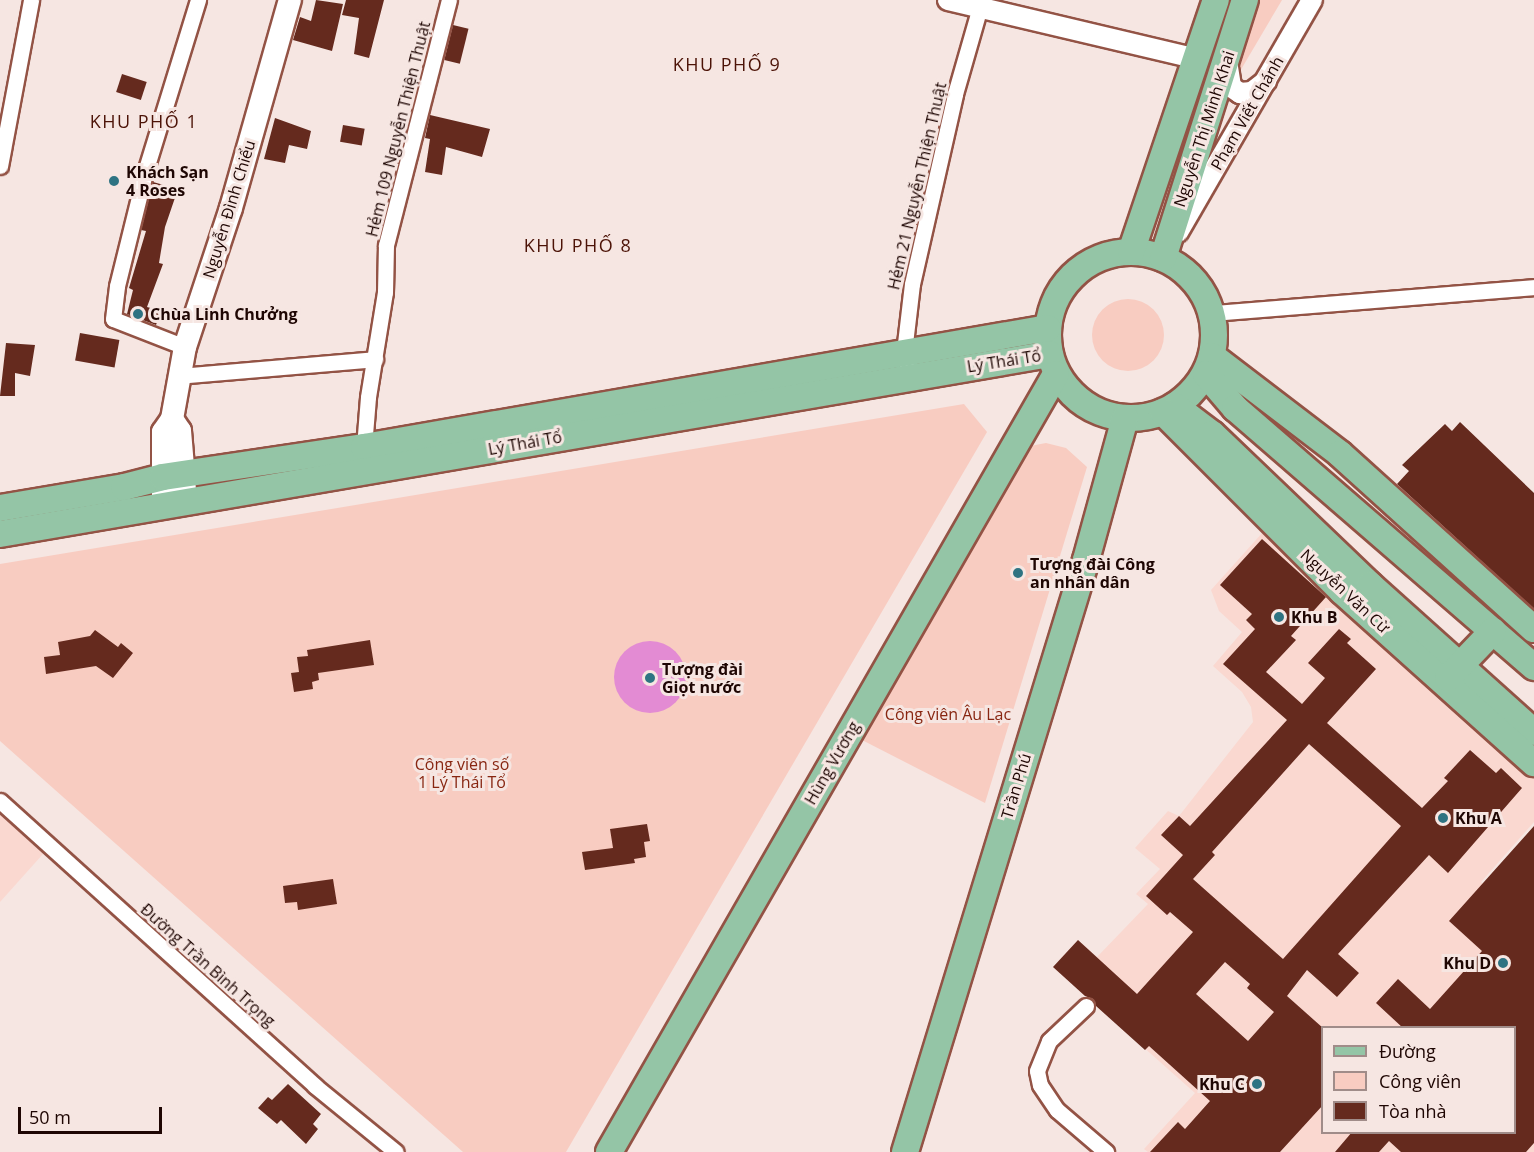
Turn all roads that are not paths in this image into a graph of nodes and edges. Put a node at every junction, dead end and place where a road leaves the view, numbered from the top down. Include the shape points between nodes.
1 (31, 0) edge
2 (198, 0) edge
3 (290, 0) edge
4 (449, 0) edge
5 (948, 0) edge
6 (1216, 0) edge
7 (1245, 0) edge
8 (1312, 0) edge
9 (982, 4) edge
10 (1197, 59) junction
11 (1227, 59) junction
12 (1266, 81) junction
13 (0, 166) edge
14 (1131, 252) junction
15 (1163, 258) junction
16 (1534, 287) edge
17 (1212, 314) junction
18 (1048, 328) junction
19 (185, 347) junction
20 (375, 359) junction
21 (907, 364) junction
22 (1053, 364) junction
23 (1209, 365) junction
24 (178, 376) junction
25 (1169, 409) junction
26 (1125, 418) junction
27 (364, 447) junction
28 (173, 476) junction
29 (175, 504) junction
30 (0, 508) edge
31 (0, 534) edge
32 (1474, 575) junction
33 (1454, 597) junction
34 (1534, 629) edge
35 (1493, 631) junction
36 (1534, 667) edge
37 (1452, 674) junction
38 (1534, 732) edge
39 (1534, 763) edge
40 (0, 801) edge
41 (1086, 1006) dead end
42 (396, 1152) edge
43 (609, 1152) edge
44 (905, 1152) edge
45 (1106, 1152) edge

1 - 13 street
2 - 19 street via 146,170 117,286 114,319
3 - 19 main road, Nguyễn Đình Chiểu via 231,208
4 - 20 street, Hẻm 109 Nguyễn Thiện Thuật via 386,244 385,292
5 - 9 street
6 - 10 main road, Nguyễn Thị Minh Khai
7 - 11 main road, Nguyễn Thị Minh Khai
8 - 12 street, Phạm Viết Chánh
9 - 10 street
9 - 21 street, Hẻm 21 Nguyễn Thiện Thuật via 955,93 912,284
10 - 14 main road, Nguyễn Thị Minh Khai
11 - 12 street via 1231,87 1240,93 1252,92
11 - 15 main road, Nguyễn Thị Minh Khai
12 - 15 street, Phạm Viết Chánh
14 - 15 main road
14 - 18 main road via 1097,259 1069,280 1058,295
15 - 17 main road via 1193,278 1205,294
16 - 17 street
17 - 23 main road via 1215,328
18 - 21 main road, Lý Thái Tổ
18 - 22 main road
19 - 24 main road, Nguyễn Đình Chiểu
20 - 24 street
20 - 27 street, Hẻm 109 Nguyễn Thiện Thuật
21 - 22 main road, Lý Thái Tổ
21 - 27 main road, Lý Thái Tổ
21 - 29 main road, Lý Thái Tổ
22 - 26 main road via 1081,402 1094,410
22 - 43 main road, Hùng Vương
23 - 25 main road via 1195,389
23 - 32 main road via 1340,454
23 - 33 main road via 1235,408
24 - 28 main road, Nguyễn Đình Chiểu via 172,419 180,430
25 - 26 main road via 1151,416
25 - 37 main road, Nguyễn Văn Cừ via 1342,591
26 - 44 main road, Trần Phú via 1086,560
27 - 28 main road, Lý Thái Tổ
28 - 29 main road, Nguyễn Đình Chiểu
28 - 30 main road, Lý Thái Tổ
29 - 31 main road, Lý Thái Tổ
32 - 33 main road
32 - 34 main road
33 - 35 main road
35 - 36 main road
35 - 37 main road
37 - 38 main road, Nguyễn Văn Cừ
37 - 39 main road, Nguyễn Văn Cừ
40 - 42 street, Đường Trần Bình Trọng via 315,1086
41 - 45 street via 1049,1041 1037,1071 1040,1085 1057,1110

